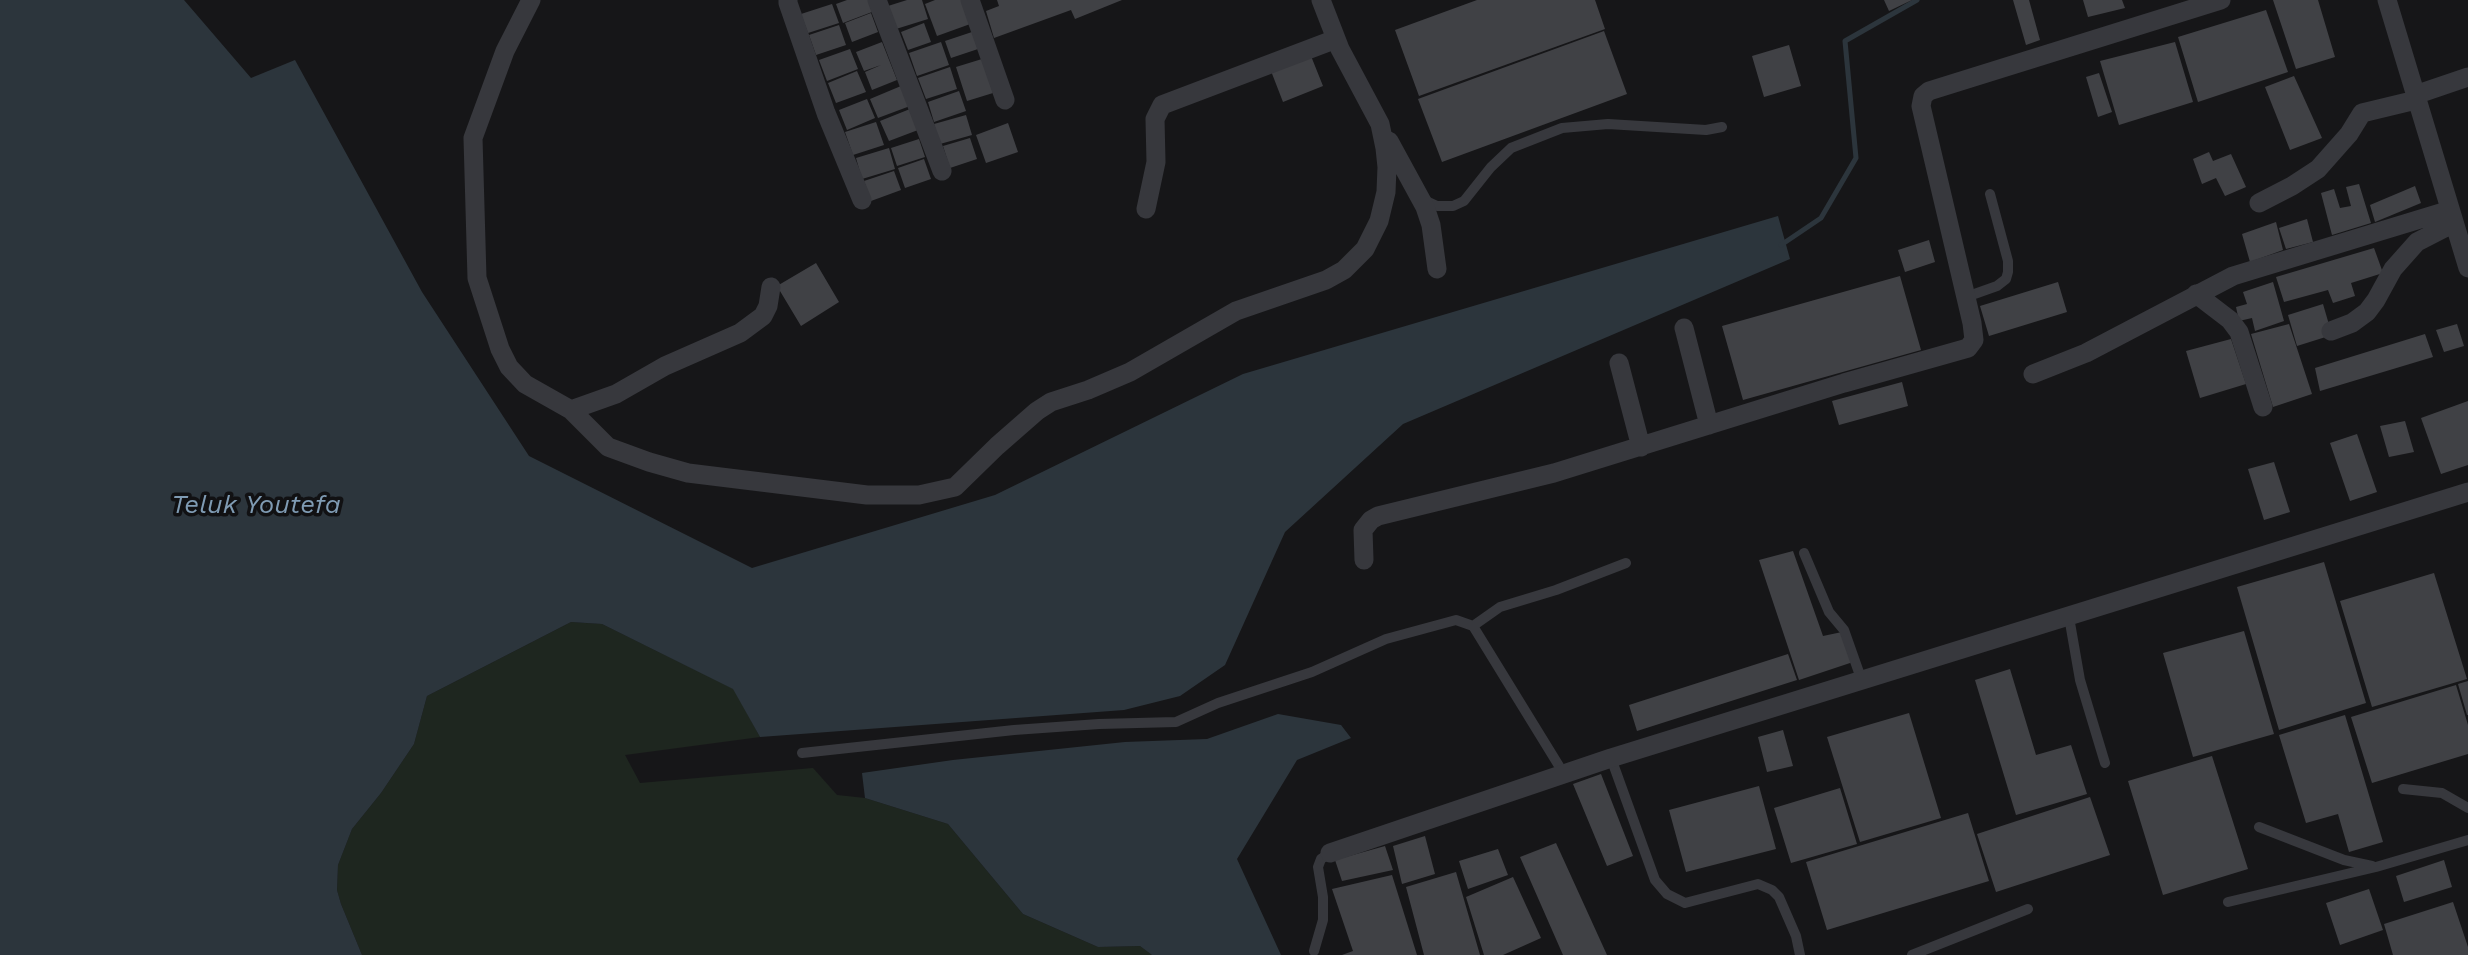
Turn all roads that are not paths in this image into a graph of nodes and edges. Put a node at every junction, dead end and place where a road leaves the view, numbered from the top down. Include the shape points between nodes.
1 (531, 0) edge
2 (788, 0) edge
3 (877, 0) edge
4 (970, 0) edge
5 (1321, 0) edge
6 (2221, 0) edge
7 (2387, 0) edge
8 (1336, 39) junction
9 (2468, 77) edge
10 (2416, 97) junction
11 (1005, 100) dead end
12 (1380, 124) junction
13 (1722, 127) dead end
14 (942, 171) dead end
15 (1990, 194) dead end
16 (1421, 199) junction
17 (862, 200) dead end
18 (2259, 203) dead end
19 (1146, 209) dead end
20 (2452, 216) junction
21 (2468, 268) edge
22 (1437, 269) dead end
23 (771, 287) dead end
24 (2196, 294) junction
25 (1966, 297) junction
26 (1684, 328) dead end
27 (2331, 331) dead end
28 (1619, 363) dead end
29 (2033, 374) dead end
30 (2263, 407) dead end
31 (571, 410) junction
32 (1709, 425) junction
33 (1641, 447) junction
34 (2468, 492) edge
35 (1804, 554) dead end
36 (1364, 560) dead end
37 (1626, 563) dead end
38 (2069, 617) junction
39 (1473, 626) junction
40 (1862, 681) junction
41 (802, 753) dead end
42 (1611, 758) junction
43 (2105, 763) dead end
44 (1564, 774) junction
45 (2403, 789) dead end
46 (2468, 808) edge
47 (2259, 827) dead end
48 (2468, 840) edge
49 (1330, 853) joint
50 (2376, 867) junction
51 (2228, 902) dead end
52 (2028, 909) dead end
53 (1314, 951) dead end
54 (1800, 955) edge
55 (1912, 955) edge

1 - 31 street via 505,51 473,138 477,278 500,349 516,376
2 - 17 street via 826,113
3 - 14 street
4 - 11 street
5 - 8 street
6 - 25 street via 1923,96 1921,107
7 - 10 street
8 - 12 street
8 - 19 street via 1162,105 1155,119 1156,162
9 - 10 street
10 - 18 street via 2362,113 2318,169
10 - 20 street
12 - 16 street
12 - 31 street via 1387,167 1379,221 1365,248 1344,270 1236,311 1130,372 1051,402 956,487 919,495 867,495 688,473 608,446
13 - 16 lane via 1608,124 1562,128 1511,148 1464,201 1437,206
15 - 25 lane via 2008,272 1997,286
16 - 22 street via 1431,225
20 - 21 street
20 - 24 street via 2253,268
20 - 27 street via 2417,242 2393,269 2367,312
23 - 31 street via 763,316 740,333 616,394
24 - 29 street via 2086,353
24 - 30 street via 2239,332
25 - 32 street via 1974,340 1968,348
26 - 32 street
28 - 33 street
32 - 33 street
33 - 36 street via 1377,516 1363,530
34 - 38 street
35 - 40 lane via 1829,612 1844,630
37 - 39 lane via 1500,607
38 - 40 street
38 - 43 lane via 2080,680
39 - 41 lane via 1456,620 1387,639 1176,722 1014,730
39 - 44 lane
40 - 42 street
42 - 44 street
42 - 54 lane via 1655,880 1667,894 1685,903 1758,884 1772,890 1796,936
44 - 49 street
45 - 46 lane via 2442,793
47 - 50 lane via 2344,860
48 - 50 lane
49 - 53 lane via 1318,867 1323,920
50 - 51 lane
52 - 55 lane

